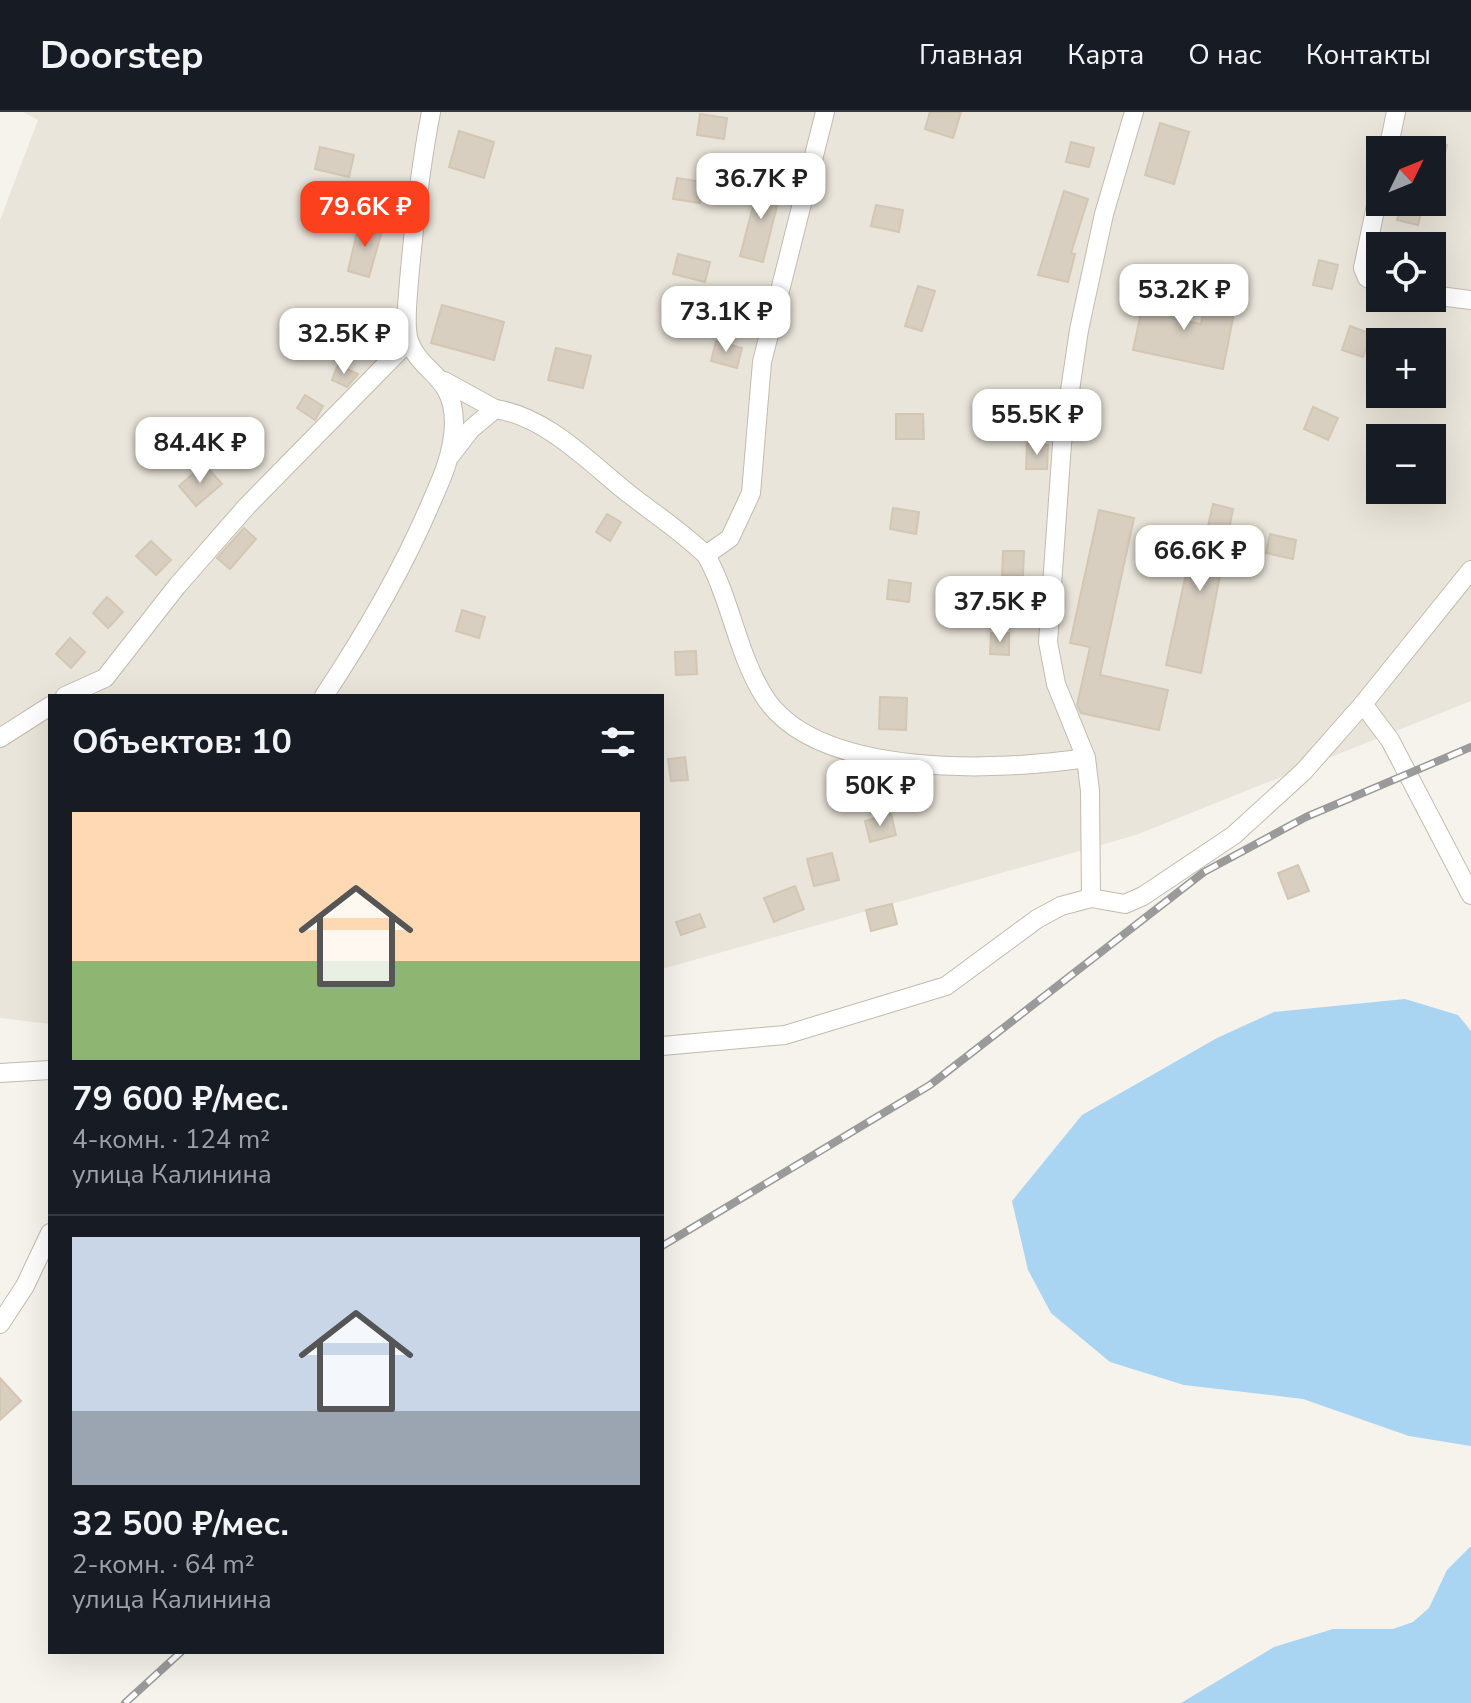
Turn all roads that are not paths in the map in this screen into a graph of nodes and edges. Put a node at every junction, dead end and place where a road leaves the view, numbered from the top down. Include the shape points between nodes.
1 (431, 112) edge
2 (825, 112) edge
3 (1134, 112) edge
4 (1396, 112) edge
5 (1391, 136) edge
6 (1366, 254) edge
7 (1366, 276) edge
8 (1446, 297) edge
9 (1471, 300) edge
10 (409, 341) junction
11 (444, 381) junction
12 (495, 409) junction
13 (451, 455) junction
14 (706, 555) junction
15 (1471, 570) edge
16 (69, 694) edge
17 (325, 694) edge
18 (1363, 704) junction
19 (48, 707) edge
20 (0, 738) edge
21 (1086, 758) junction
22 (1471, 895) edge
23 (1091, 898) junction
24 (664, 1046) edge
25 (48, 1070) edge
26 (0, 1073) edge
27 (48, 1237) edge
28 (0, 1324) edge

1 - 10 street via 417,189
2 - 14 street via 762,362 751,493 730,538
3 - 21 street via 1104,214 1062,444 1048,642 1056,684
4 - 5 street
6 - 7 street
8 - 9 street
10 - 11 street
10 - 16 street via 247,506 105,678
11 - 12 street
11 - 13 street via 454,421
12 - 13 street
12 - 14 street via 531,420
13 - 17 street via 406,561
14 - 21 street via 755,679 782,717 804,731 840,747 917,765 1025,767
15 - 18 street
18 - 22 street via 1390,740
18 - 23 street via 1304,771 1234,835 1125,904
19 - 20 street
21 - 23 street
23 - 24 street via 1037,919 946,986 785,1035
25 - 26 street
27 - 28 street

